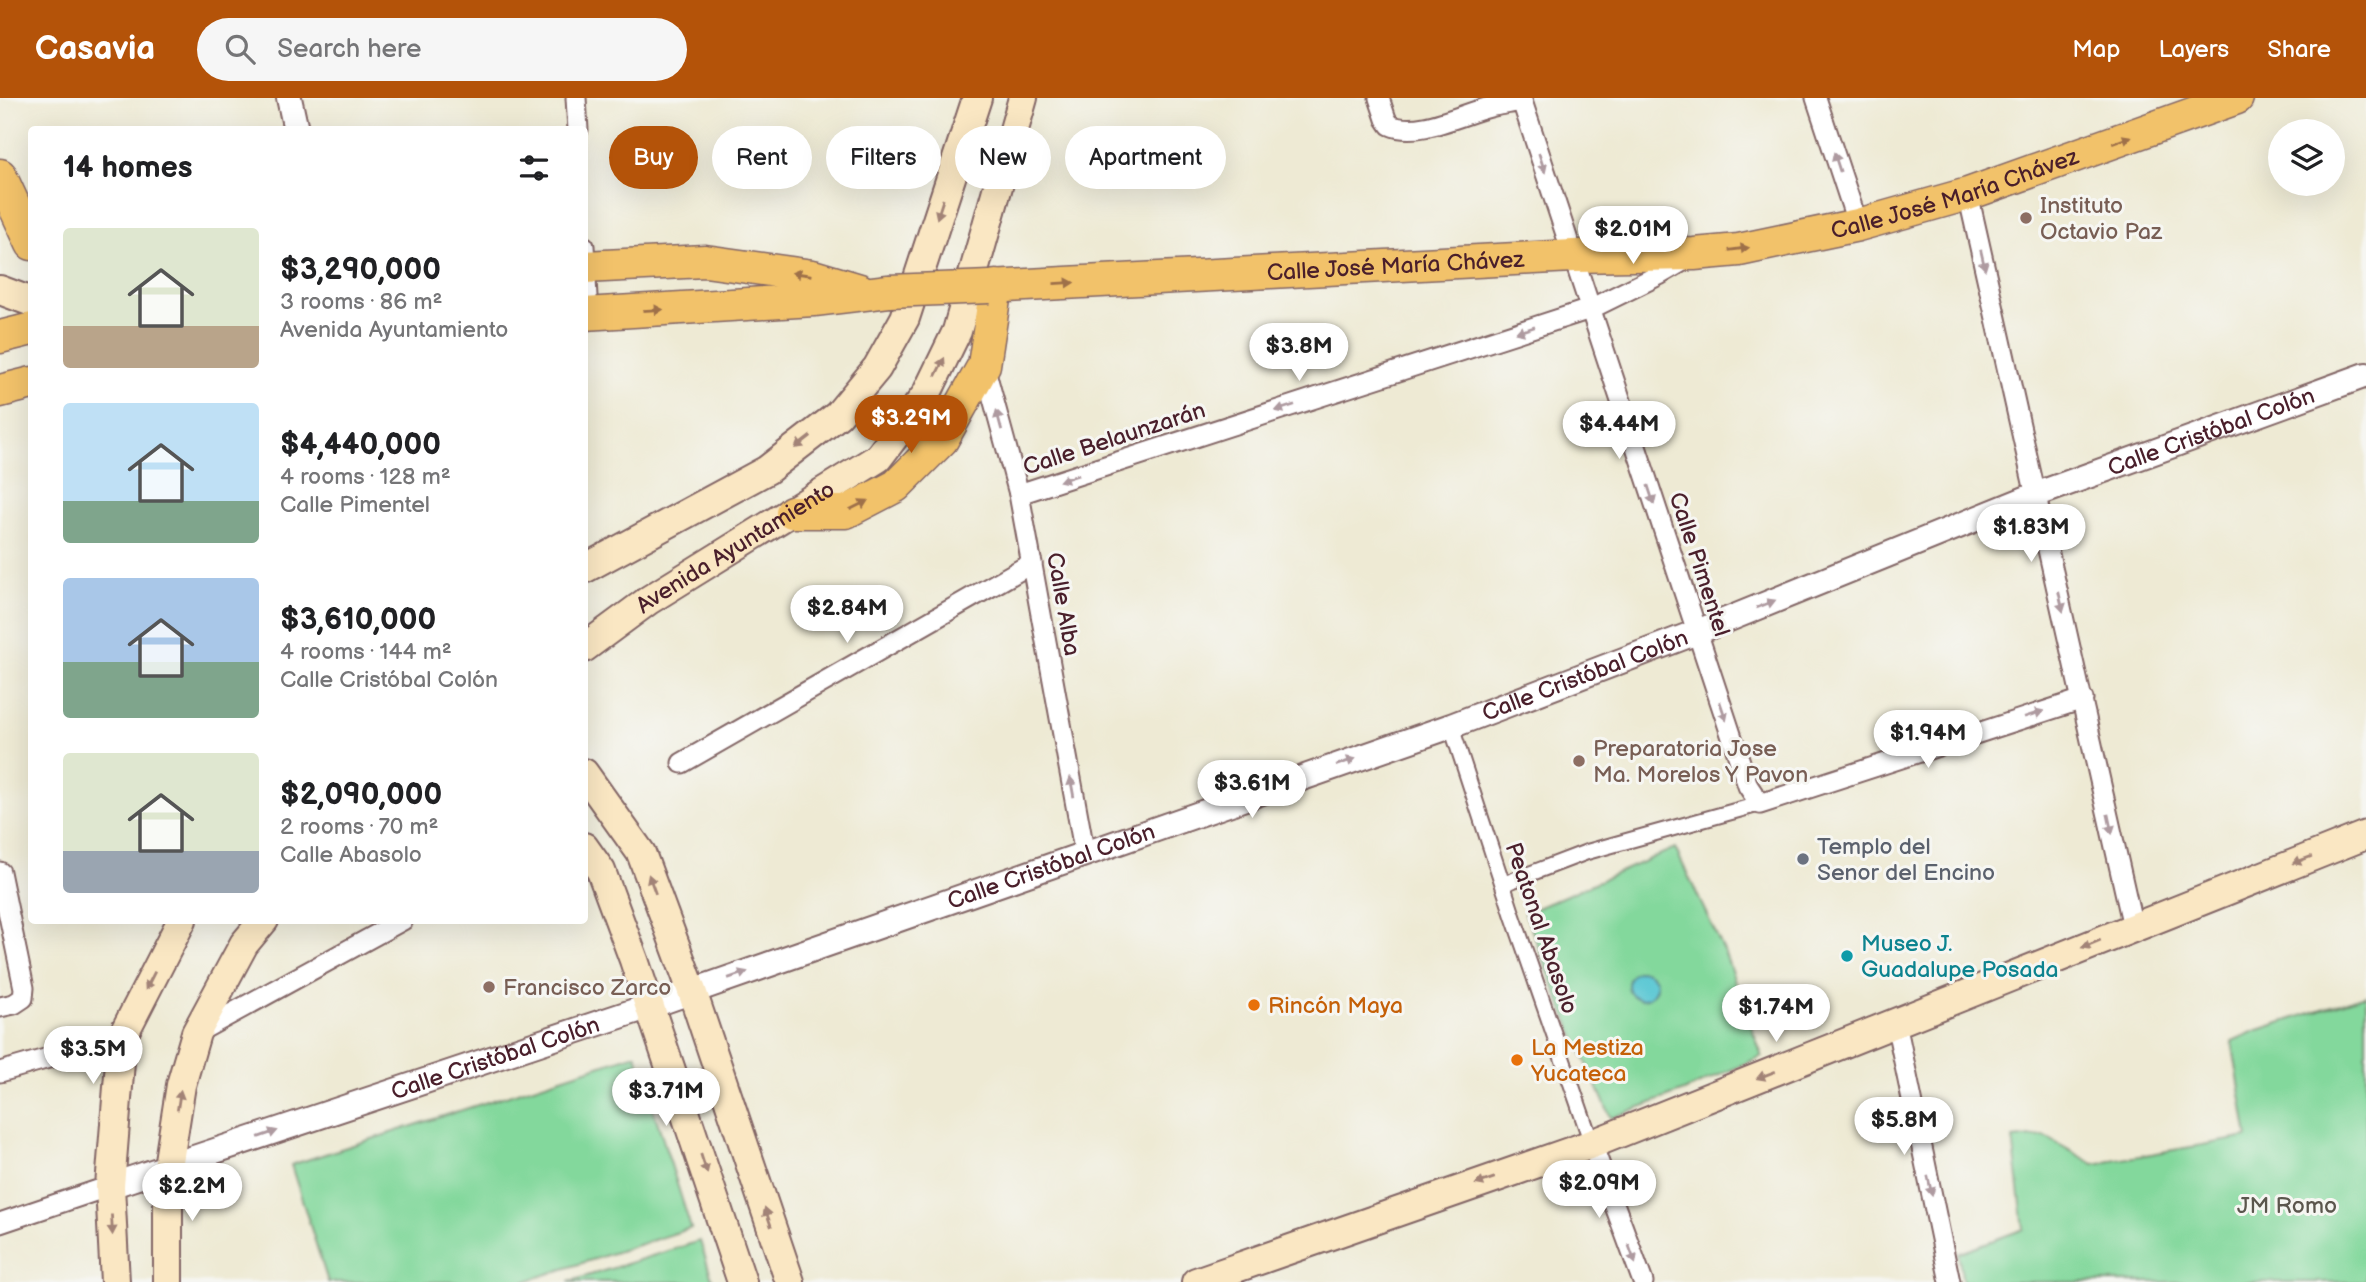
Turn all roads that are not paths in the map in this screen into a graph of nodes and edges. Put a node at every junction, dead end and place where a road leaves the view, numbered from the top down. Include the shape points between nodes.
1 (289, 98) edge
2 (576, 98) edge
3 (976, 98) edge
4 (1023, 98) edge
5 (1379, 98) edge
6 (1816, 98) edge
7 (2236, 98) edge
8 (1521, 100) edge
9 (295, 126) edge
10 (578, 126) edge
11 (0, 175) edge
12 (1968, 194) junction
13 (1858, 225) junction
14 (28, 235) edge
15 (1694, 254) junction
16 (1573, 256) junction
17 (588, 260) edge
18 (993, 287) junction
19 (0, 290) edge
20 (878, 292) junction
21 (28, 300) edge
22 (1590, 309) junction
23 (588, 314) edge
24 (28, 330) edge
25 (0, 337) edge
26 (984, 365) junction
27 (2366, 375) edge
28 (28, 384) edge
29 (0, 391) edge
30 (1020, 494) junction
31 (2035, 495) junction
32 (792, 512) junction
33 (1032, 563) junction
34 (588, 567) edge
35 (1697, 632) junction
36 (588, 645) edge
37 (2083, 699) junction
38 (1451, 726) junction
39 (682, 763) dead end
40 (588, 779) edge
41 (1760, 804) junction
42 (2366, 835) edge
43 (588, 853) edge
44 (1085, 855) junction
45 (1503, 884) junction
46 (1, 885) edge
47 (180, 924) edge
48 (261, 924) edge
49 (396, 924) edge
50 (2133, 927) junction
51 (691, 991) junction
52 (650, 1006) junction
53 (0, 1007) edge
54 (1896, 1023) junction
55 (196, 1033) junction
56 (122, 1037) junction
57 (0, 1072) edge
58 (1592, 1144) junction
59 (168, 1167) junction
60 (110, 1186) junction
61 (0, 1223) edge
62 (1212, 1280) edge
63 (115, 1282) edge
64 (168, 1282) edge
65 (742, 1282) edge
66 (790, 1282) edge
67 (1643, 1282) edge
68 (1950, 1282) edge

1 - 9 street
2 - 10 street
3 -> 34 main road via 905,318 877,368 846,406 766,470
32 -> 4 main road, Avenida Ayuntamiento via 878,458 926,395 957,331
5 - 8 street via 1390,125 1411,128
13 -> 6 street
12 -> 7 main road, Calle José María Chávez
8 -> 16 street, Calle Pimentel
11 - 14 main road
12 - 13 main road, Calle José María Chávez
12 -> 31 street
15 -> 13 main road, Calle José María Chávez via 1739,250
15 - 16 main road, Calle José María Chávez
15 - 22 street, Calle Belaunzarán
18 -> 16 main road, Calle José María Chávez
16 - 22 street, Calle Pimentel
20 -> 17 main road, Calle José María Chávez via 813,276 705,261
18 - 20 main road, Calle José María Chávez, bridge
18 - 26 main road
19 - 21 main road
23 -> 20 main road, Calle José María Chávez
22 -> 30 street, Calle Belaunzarán
22 -> 35 street, Calle Pimentel
24 - 25 main road
30 -> 26 street, Calle Alba
32 -> 26 main road via 846,512 896,486 942,440
27 - 31 street, Calle Cristóbal Colón
28 - 29 main road
30 - 33 street, Calle Alba
35 -> 31 street, Calle Cristóbal Colón
31 -> 37 street
32 - 36 main road, Avenida Ayuntamiento via 649,600
33 - 39 street
44 -> 33 street, Calle Alba
35 - 38 street, Calle Cristóbal Colón
35 -> 41 street, Calle Pimentel via 1748,786
41 -> 37 street
37 -> 50 street
44 -> 38 street, Calle Cristóbal Colón
38 - 45 street, Peatonal Abasolo
51 -> 40 main road via 641,853
41 - 45 street via 1587,852
42 -> 50 main road
43 - 52 main road via 601,871
51 -> 44 street, Calle Cristóbal Colón
45 - 58 street, Peatonal Abasolo
46 - 53 street via 24,988 23,998
47 -> 56 main road
48 - 55 main road via 244,944
49 - 55 street
50 -> 54 main road
51 - 52 street, Calle Cristóbal Colón
66 -> 51 main road
59 -> 52 street, Calle Cristóbal Colón
52 -> 65 main road
54 -> 58 main road
54 -> 68 street
59 -> 55 main road via 181,1086
56 - 57 street
56 - 60 main road
58 -> 62 main road
58 -> 67 street
59 - 60 street, Calle Cristóbal Colón
59 - 64 main road
60 - 61 street, Calle Cristóbal Colón
60 -> 63 main road

